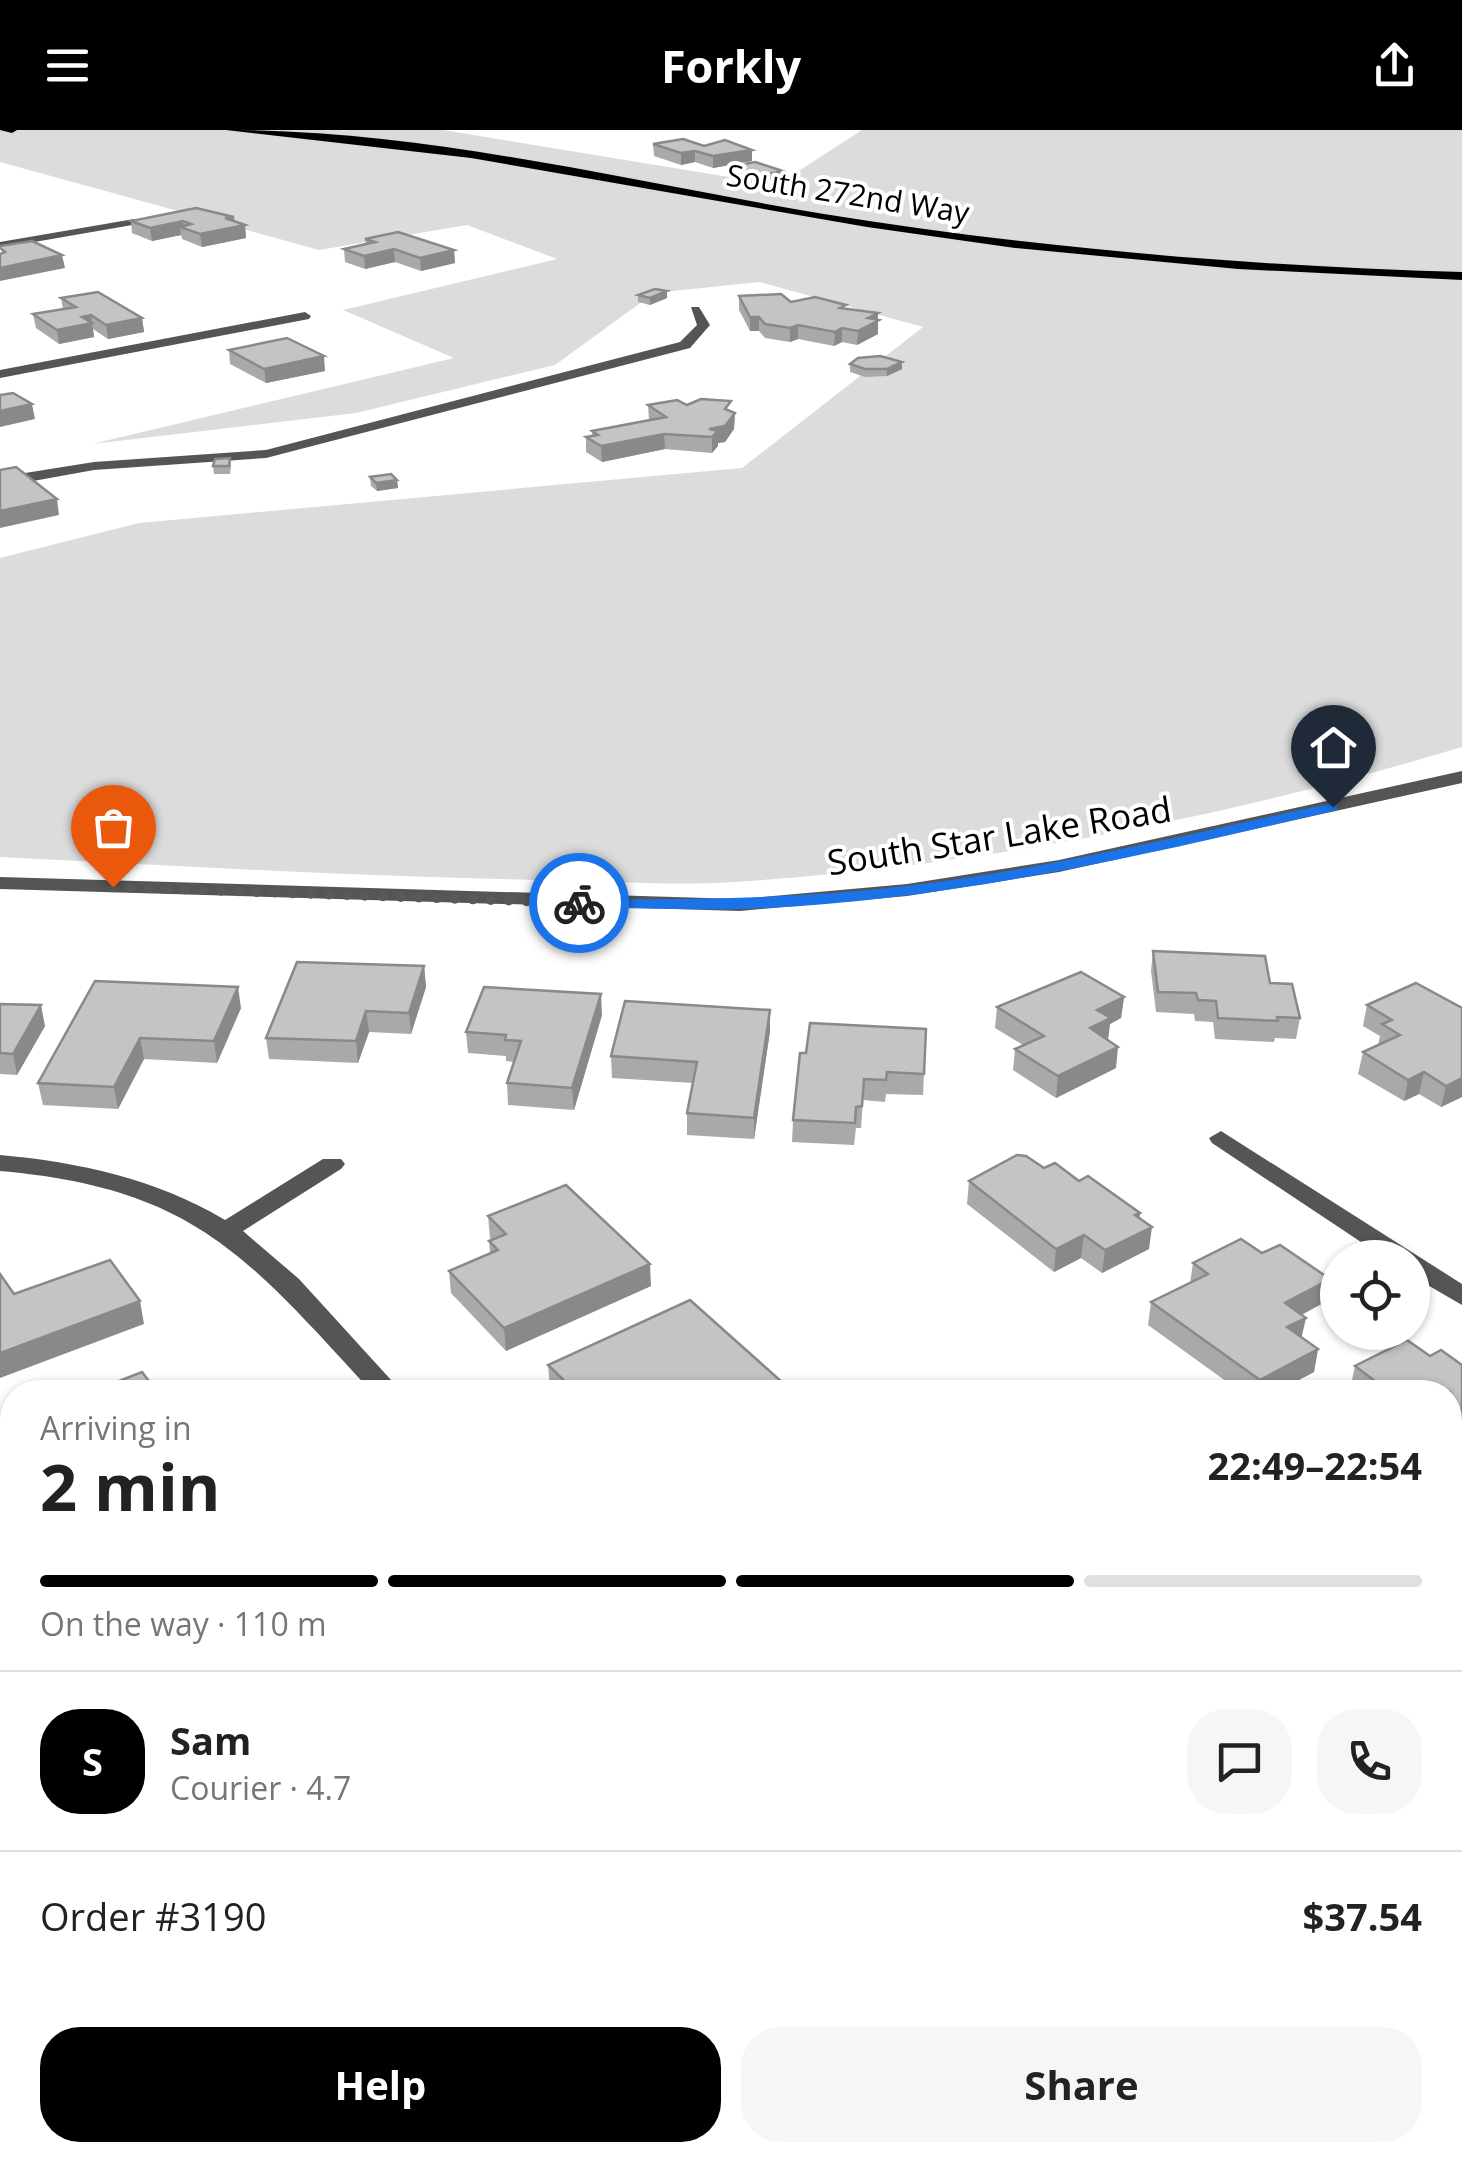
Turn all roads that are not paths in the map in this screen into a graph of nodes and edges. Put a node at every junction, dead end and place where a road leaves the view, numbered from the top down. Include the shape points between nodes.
1 (0, 130) edge
2 (12, 130) edge
3 (231, 130) edge
4 (134, 222) edge
5 (0, 245) edge
6 (1462, 276) edge
7 (695, 310) dead end
8 (304, 316) dead end
9 (0, 374) edge
10 (0, 482) edge
11 (1462, 777) edge
12 (0, 883) edge
13 (1221, 1138) dead end
14 (0, 1163) edge
15 (332, 1164) dead end
16 (225, 1231) junction
17 (1377, 1240) edge
18 (1430, 1275) edge
19 (1462, 1296) edge
20 (376, 1380) edge

1 - 2 main road
3 - 6 main road, South 272nd Way via 444,149 1016,244
4 - 5 street
7 - 10 street via 704,325 685,344 266,454 94,466
8 - 9 street
11 - 12 street, South Star Lake Road via 1058,866 907,890 740,905
13 - 17 street
14 - 16 street via 143,1192
15 - 16 street
16 - 20 street
18 - 19 street

